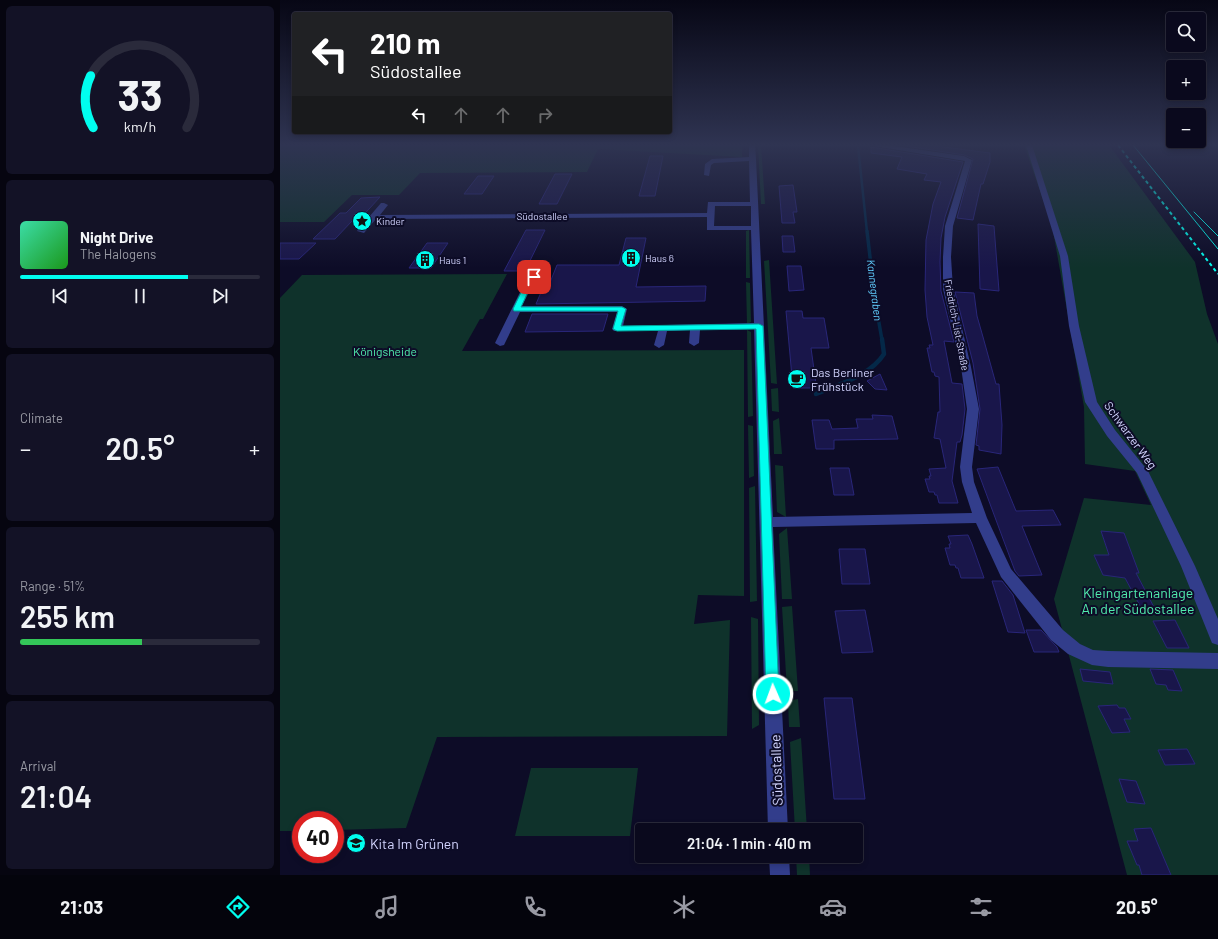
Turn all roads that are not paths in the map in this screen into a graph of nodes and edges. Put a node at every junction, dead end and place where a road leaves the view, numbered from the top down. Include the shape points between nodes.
1 (754, 186) edge
2 (961, 186) edge
3 (1042, 186) edge
4 (755, 204) junction
5 (384, 205) dead end
6 (712, 215) junction
7 (373, 217) junction
8 (755, 228) junction
9 (361, 231) dead end
10 (534, 277) dead end
11 (517, 309) junction
12 (759, 326) junction
13 (663, 328) junction
14 (695, 329) junction
15 (500, 343) dead end
16 (694, 343) dead end
17 (659, 345) dead end
18 (980, 518) junction
19 (766, 522) junction
20 (1218, 638) edge
21 (1218, 661) edge
22 (778, 823) edge
23 (779, 863) edge
24 (780, 875) edge

1 - 4 street, Südostallee
2 - 18 street, Friedrich-List-Straße via 949,226 946,257 948,289 966,367 972,410 966,467 968,482
3 - 20 street, Schwarzer Weg via 1064,256 1074,326 1091,402 1111,433 1142,471 1188,566
4 - 6 street via 711,204
4 - 8 street, Südostallee
5 - 7 street
6 - 7 street, Südostallee
6 - 8 street via 710,228
7 - 9 street
8 - 12 street, Südostallee
10 - 11 street via 530,280
11 - 13 street via 622,309 617,329
11 - 15 street
12 - 14 street
12 - 19 street, Südostallee
13 - 14 street
13 - 17 street
14 - 16 street
18 - 19 street
18 - 21 street, Friedrich-List-Straße via 1006,573 1057,635 1074,649 1092,657 1108,659
19 - 22 street, Südostallee
23 - 24 street

